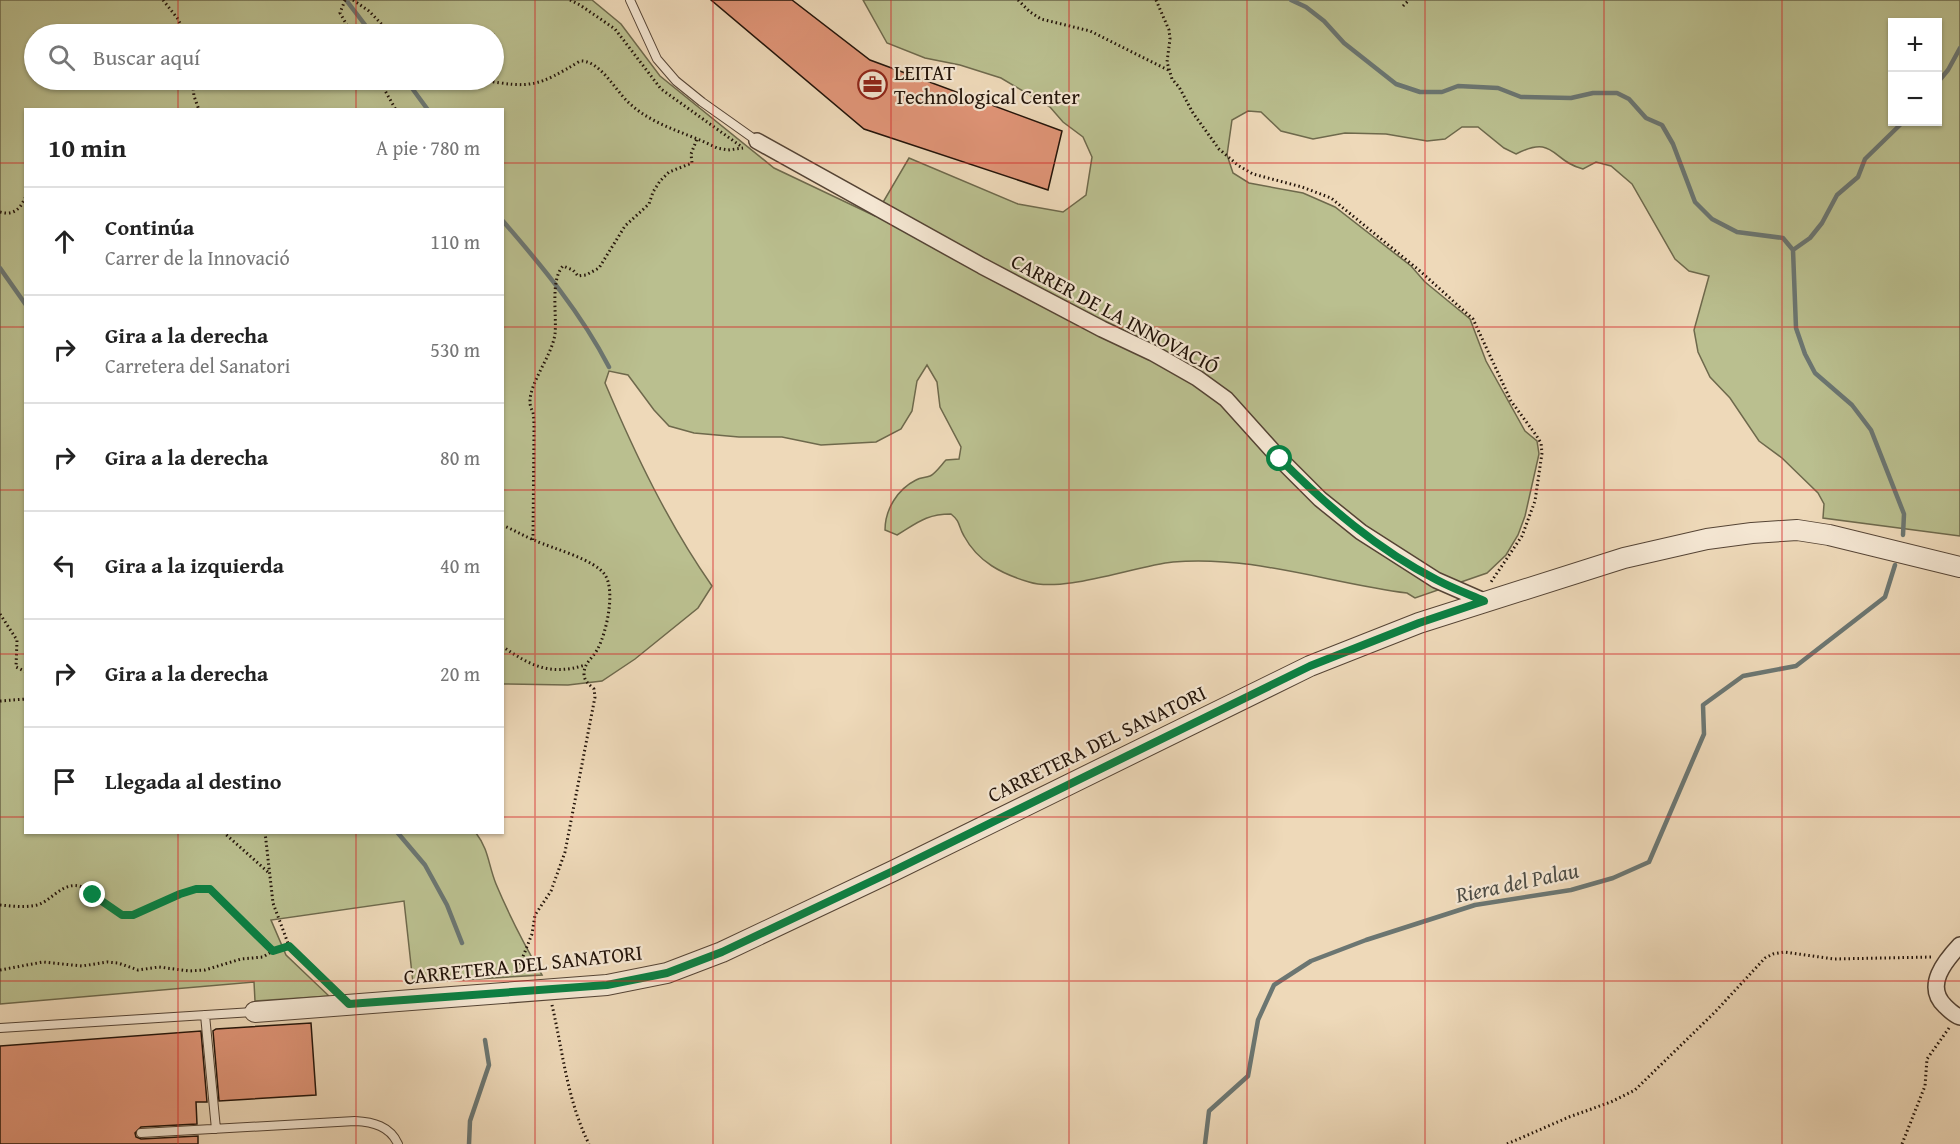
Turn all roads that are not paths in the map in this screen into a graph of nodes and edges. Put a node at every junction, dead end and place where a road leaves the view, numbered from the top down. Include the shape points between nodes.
1 (630, 0) edge
2 (750, 144) joint
3 (1960, 567) edge
4 (1485, 601) junction
5 (1960, 945) edge
6 (255, 1012) joint
7 (205, 1015) junction
8 (1958, 1016) edge
9 (0, 1028) edge
10 (216, 1129) junction
11 (141, 1133) dead end
12 (398, 1144) edge

1 - 2 lane via 657,59 676,81
2 - 4 street, CARRER DE LA INNOVACIÓ via 1197,378 1226,399 1320,499 1361,532 1436,580
3 - 4 street, CARRETERA DEL SANATORI via 1797,530 1752,533 1624,558
4 - 6 street, CARRETERA DEL SANATORI via 1310,666 893,871 722,952 667,973 607,985
5 - 8 street via 1936,977 1936,991 1942,1004
6 - 7 lane
7 - 9 lane
7 - 10 lane
10 - 11 lane
10 - 12 lane via 355,1121 378,1125 394,1136

